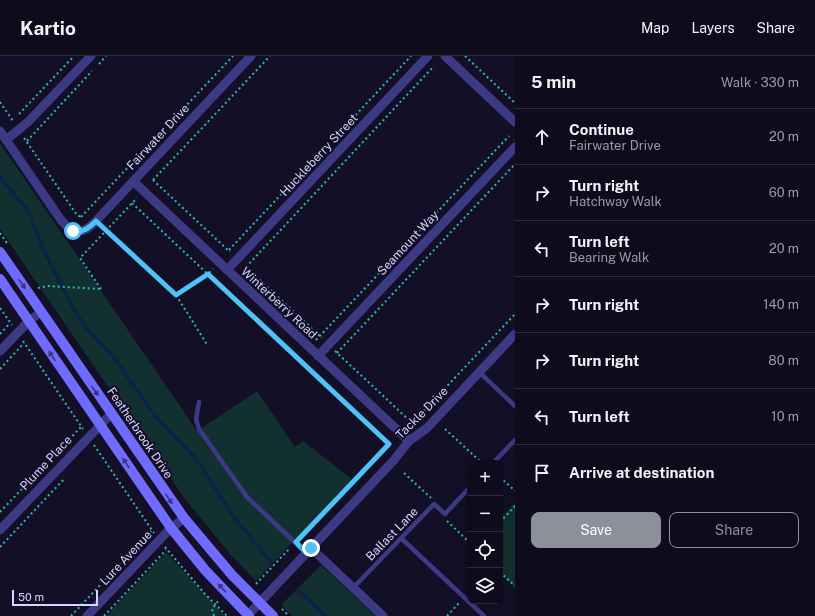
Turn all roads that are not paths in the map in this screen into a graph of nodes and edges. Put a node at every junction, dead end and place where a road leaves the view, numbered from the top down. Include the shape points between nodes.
1 (91, 56) edge
2 (251, 56) edge
3 (428, 56) edge
4 (445, 56) edge
5 (515, 122) edge
6 (0, 131) edge
7 (6, 140) junction
8 (515, 147) edge
9 (133, 182) junction
10 (0, 252) edge
11 (227, 270) junction
12 (0, 279) edge
13 (41, 312) junction
14 (29, 321) junction
15 (515, 334) edge
16 (0, 352) edge
17 (318, 356) junction
18 (479, 372) junction
19 (199, 402) dead end
20 (515, 406) edge
21 (111, 414) junction
22 (99, 425) junction
23 (515, 440) edge
24 (409, 441) junction
25 (496, 460) edge
26 (467, 490) edge
27 (184, 518) junction
28 (171, 528) junction
29 (0, 530) edge
30 (402, 539) junction
31 (309, 550) junction
32 (353, 588) junction
33 (260, 603) junction
34 (88, 616) edge
35 (249, 616) edge
36 (273, 616) edge
37 (383, 616) edge
38 (484, 616) edge

1 - 7 street via 19,130
2 - 9 street, Fairwater Drive
3 - 11 street, Huckleberry Street
4 - 5 street
6 - 7 street
7 - 9 street, Fairwater Drive via 61,220 73,231 80,232 93,224
8 - 17 street, Seamount Way
9 - 11 street, Winterberry Road
10 -> 13 street, Featherbrook Drive
11 - 17 street, Winterberry Road
12 - 14 street
13 - 14 street
13 -> 21 street, Featherbrook Drive
14 - 16 street
22 -> 14 street
15 - 18 street, Tackle Drive
17 - 24 street, Winterberry Road
18 - 20 lane
18 - 24 street, Tackle Drive via 426,428
19 - 31 lane via 196,419 199,429 247,497 296,542
21 - 22 street, Plume Place
21 -> 27 street, Featherbrook Drive
28 -> 22 street
22 - 29 street, Plume Place
23 - 25 lane
24 - 31 street, Tackle Drive
26 - 30 lane, Ballast Lane via 445,514 434,504
27 - 28 street, Lure Avenue
27 - 33 street, Featherbrook Drive via 220,562
28 - 34 street, Lure Avenue
35 -> 28 street via 205,570
30 - 32 lane, Ballast Lane
30 - 38 lane
31 - 32 street
31 - 33 street, Tackle Drive
32 - 37 street
33 - 35 street, Tackle Drive
33 - 36 street, Featherbrook Drive

